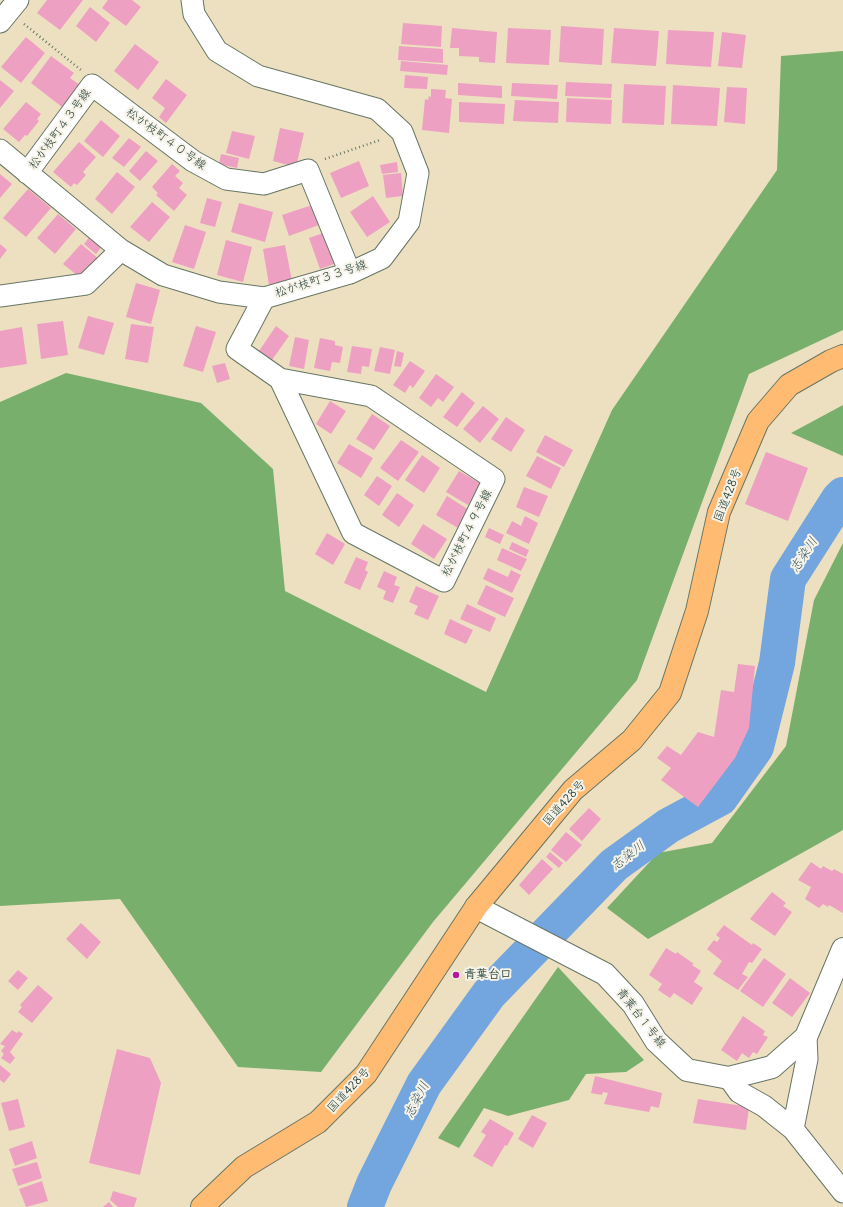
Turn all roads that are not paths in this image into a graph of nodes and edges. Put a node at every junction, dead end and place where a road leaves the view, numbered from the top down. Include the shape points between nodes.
1 (192, 0) edge
2 (92, 85) joint
3 (0, 150) edge
4 (27, 173) junction
5 (121, 250) junction
6 (350, 273) junction
7 (0, 296) edge
8 (264, 298) junction
9 (843, 356) edge
10 (280, 379) junction
11 (476, 907) junction
12 (843, 949) edge
13 (806, 1037) junction
14 (729, 1078) junction
15 (793, 1129) junction
16 (843, 1192) edge
17 (202, 1207) edge

1 - 6 street, 松が枝町３３号線 via 194,14 217,51 258,76 377,110 402,132 418,173 409,222 382,258
2 - 4 street, 松が枝町４３号線
2 - 6 street, 松が枝町４０号線 via 193,161 226,179 264,184 308,170
3 - 4 street, 松が枝町３３号線
4 - 5 street, 松が枝町３３号線
5 - 7 street via 86,284
5 - 8 street, 松が枝町３３号線 via 163,275 219,292
6 - 8 street, 松が枝町３３号線
8 - 10 street, 松が枝町４９号線 via 237,349
9 - 11 highway, 国道428号 via 789,385 758,421 720,512 697,611 670,692 632,740 573,790
10 - 10 street, 松が枝町４９号線 via 353,533 444,581 494,479 371,396
11 - 14 street, 青葉台１号線 via 605,974 633,1004 656,1041 687,1070
11 - 17 highway, 国道428号 via 366,1074 318,1122 244,1167
12 - 13 street, 青葉台１号線
13 - 14 street, 青葉台１号線 via 772,1067
13 - 15 street via 807,1060
14 - 15 street via 739,1092 764,1106
15 - 16 street

